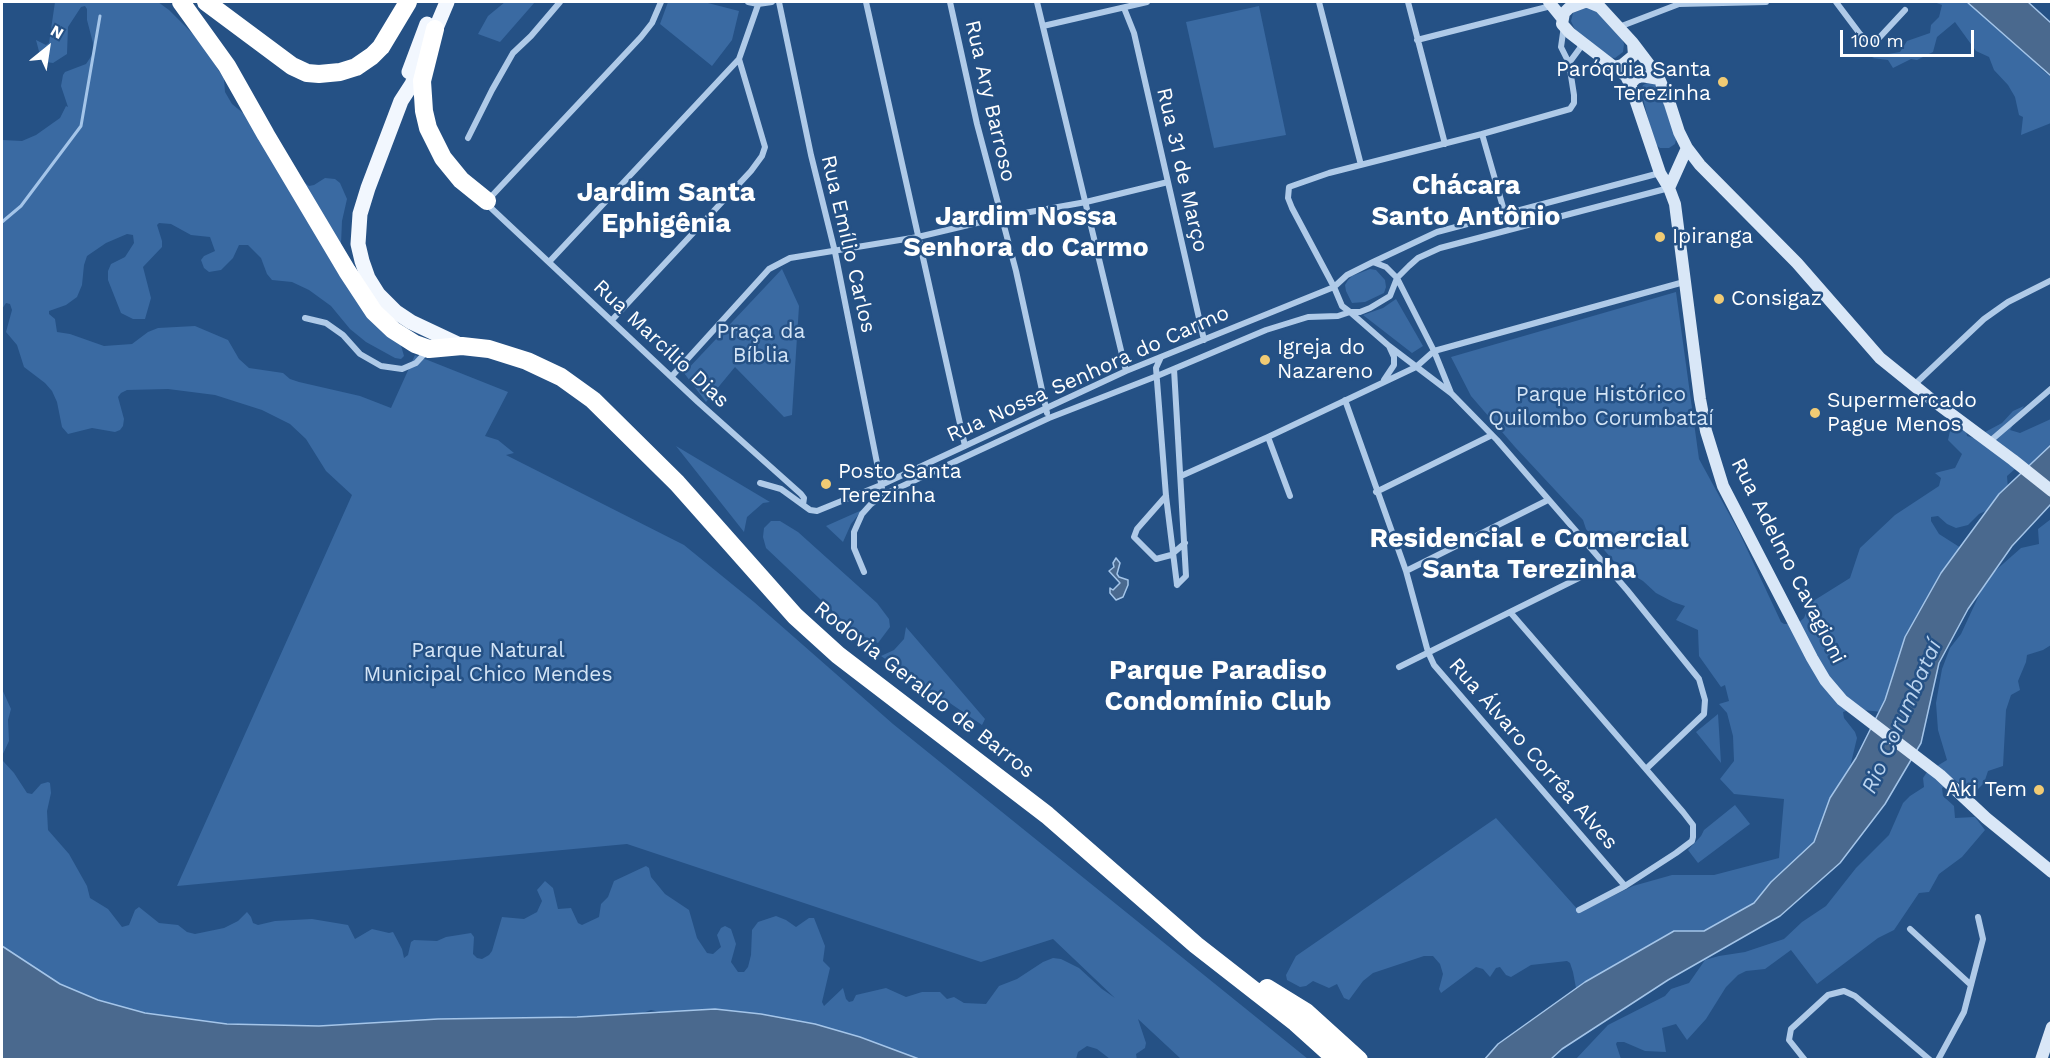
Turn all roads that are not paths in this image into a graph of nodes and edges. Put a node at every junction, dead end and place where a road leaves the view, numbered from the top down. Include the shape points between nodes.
1 (181, 2) edge
2 (206, 2) edge
3 (408, 2) edge
4 (436, 2) edge
5 (447, 2) edge
6 (560, 2) edge
7 (661, 2) edge
8 (748, 2) edge
9 (772, 2) edge
10 (779, 2) edge
11 (866, 2) edge
12 (950, 2) edge
13 (1037, 2) edge
14 (1147, 2) edge
15 (1319, 2) edge
16 (1408, 2) edge
17 (1591, 2) edge
18 (1766, 2) edge
19 (1836, 2) edge
20 (758, 3) edge
21 (1550, 3) edge
22 (1679, 3) edge
23 (1124, 8) junction
24 (1905, 10) dead end
25 (1563, 22) junction
26 (1043, 26) junction
27 (1618, 27) junction
28 (435, 29) junction
29 (1417, 39) junction
30 (1581, 42) junction
31 (1633, 43) junction
32 (739, 59) junction
33 (1569, 63) junction
34 (1614, 67) junction
35 (1659, 79) junction
36 (1630, 84) junction
37 (401, 101) junction
38 (1482, 134) junction
39 (468, 138) dead end
40 (1445, 144) junction
41 (1687, 148) junction
42 (1360, 165) junction
43 (1660, 173) junction
44 (1168, 182) junction
45 (1669, 188) junction
46 (1086, 202) junction
47 (489, 205) junction
48 (1505, 214) junction
49 (1002, 218) junction
50 (918, 237) junction
51 (835, 252) junction
52 (549, 262) junction
53 (1373, 262) junction
54 (1397, 278) junction
55 (2052, 280) edge
56 (1684, 282) junction
57 (1334, 287) junction
58 (1350, 312) junction
59 (305, 318) dead end
60 (612, 320) junction
61 (1204, 340) junction
62 (462, 346) junction
63 (1389, 346) junction
64 (429, 349) junction
65 (1434, 351) junction
66 (1161, 357) junction
67 (1416, 367) junction
68 (1174, 369) junction
69 (1126, 371) junction
70 (672, 376) junction
71 (1157, 376) junction
72 (1383, 381) junction
73 (1914, 385) junction
74 (2052, 388) edge
75 (1451, 393) junction
76 (1345, 400) junction
77 (1046, 409) junction
78 (1049, 418) junction
79 (1492, 435) junction
80 (1268, 437) junction
81 (1989, 442) junction
82 (965, 446) junction
83 (1181, 476) junction
84 (760, 483) dead end
85 (881, 485) junction
86 (2052, 491) edge
87 (1376, 492) junction
88 (883, 495) junction
89 (1166, 496) junction
90 (1290, 496) dead end
91 (1548, 500) junction
92 (803, 505) junction
93 (1185, 543) junction
94 (1172, 554) junction
95 (1605, 565) junction
96 (864, 572) dead end
97 (1406, 572) junction
98 (1510, 612) junction
99 (1428, 652) junction
100 (1399, 667) dead end
101 (1646, 769) junction
102 (2051, 871) edge
103 (1625, 886) junction
104 (1579, 910) dead end
105 (1978, 917) dead end
106 (1910, 929) dead end
107 (1196, 945) junction
108 (1971, 985) junction
109 (2052, 1027) edge
110 (1337, 1059) edge
111 (1359, 1059) edge
112 (1805, 1059) edge
113 (1930, 1059) edge
114 (1938, 1059) edge
115 (2041, 1059) edge

1 - 64 highway via 227,66 374,312 393,330
2 - 3 highway via 292,66 320,74 356,67 372,56
4 - 37 main road
5 - 28 main road
6 - 39 street via 513,53
7 - 47 street via 641,37
8 - 20 street
9 - 20 street
10 - 51 street, Rua Emílio Carlos
11 - 50 street
12 - 49 street, Rua Ary Barroso via 976,124
13 - 26 street
14 - 23 street
15 - 42 street
16 - 29 street
17 - 25 street via 1569,8
17 - 27 street
18 - 22 street
19 - 24 street via 1869,42 1874,42
20 - 32 street
21 - 25 street
21 - 29 street
22 - 27 street
23 - 26 street
23 - 44 street, Rua 31 de Março via 1134,33
25 - 30 street
25 - 33 street via 1561,47
26 - 46 street
27 - 31 street
28 - 37 main road
28 - 47 highway via 422,81 428,128 443,158
29 - 40 street
30 - 33 street
30 - 34 street
31 - 34 street via 1634,55
31 - 35 street
32 - 52 street
32 - 60 street via 765,147 762,156
33 - 38 street via 1574,95 1570,109
34 - 36 street
35 - 36 street via 1642,76
35 - 41 street
36 - 43 street, Rua Adelmo Cavagioni
37 - 62 main road via 360,214 358,244 362,261 378,294 396,312
38 - 40 street
38 - 48 street
40 - 42 street
41 - 45 street
41 - 73 street via 1880,358
42 - 57 street via 1288,187 1288,198
43 - 45 street, Rua Adelmo Cavagioni
43 - 48 street
44 - 46 street
44 - 61 street, Rua 31 de Março
45 - 54 street via 1440,248 1418,258
45 - 56 street, Rua Adelmo Cavagioni via 1675,204
46 - 49 street
46 - 69 street
47 - 52 street, Rua Marcílio Dias
48 - 53 street via 1437,232
49 - 50 street
49 - 77 street, Rua Ary Barroso
50 - 51 street
50 - 82 street
51 - 70 street via 790,258 769,269
51 - 85 street, Rua Emílio Carlos
52 - 60 street, Rua Marcílio Dias
53 - 54 street via 1386,267
53 - 57 street via 1347,275
54 - 58 street via 1390,296 1360,312
54 - 65 street
55 - 73 street via 1984,319
56 - 65 street
56 - 102 street, Rua Adelmo Cavagioni via 1706,431 1723,486 1825,680 1869,722 1940,776
57 - 58 street via 1342,306
57 - 61 street, Rua Nossa Senhora do Carmo
58 - 63 street
58 - 68 street, Rua Nossa Senhora do Carmo via 1294,320
59 - 64 street via 326,323 360,354 381,366 402,369 416,363
60 - 70 street, Rua Marcílio Dias
61 - 66 street, Rua Nossa Senhora do Carmo
62 - 64 highway, Rodovia Geraldo de Barros
62 - 107 highway, Rodovia Geraldo de Barros via 489,349 527,361 561,377 593,400 678,483 795,616 838,655 1047,815
63 - 67 street
63 - 72 street via 1394,365
65 - 67 street
65 - 75 street
66 - 69 street, Rua Nossa Senhora do Carmo
66 - 71 street
67 - 72 street
67 - 75 street
68 - 71 street, Rua Nossa Senhora do Carmo
68 - 83 street
69 - 77 street, Rua Nossa Senhora do Carmo
70 - 92 street, Rua Marcílio Dias via 801,494
71 - 78 street, Rua Nossa Senhora do Carmo
71 - 89 street
72 - 76 street
73 - 81 street
74 - 81 street
75 - 79 street
76 - 80 street
76 - 87 street, Rua Álvaro Corrêa Alves
77 - 78 street, Rua Ary Barroso
77 - 82 street, Rua Nossa Senhora do Carmo
78 - 88 street, Rua Nossa Senhora do Carmo
79 - 87 street
79 - 91 street
80 - 83 street
80 - 90 street
81 - 86 street
82 - 85 street, Rua Nossa Senhora do Carmo
83 - 93 street
84 - 92 street via 781,489
85 - 88 street, Rua Emílio Carlos
85 - 92 street, Rua Nossa Senhora do Carmo via 818,511
87 - 97 street, Rua Álvaro Corrêa Alves
88 - 96 street, Rua Nossa Senhora do Carmo via 862,514 854,532 854,548
89 - 94 street
89 - 94 street via 1134,537 1156,559
91 - 95 street
91 - 97 street
93 - 94 street
93 - 94 street via 1186,576 1177,585
95 - 98 street
95 - 101 street via 1699,679 1706,700 1704,714
97 - 99 street, Rua Álvaro Corrêa Alves
98 - 99 street
98 - 101 street
99 - 100 street
99 - 103 street, Rua Álvaro Corrêa Alves via 1434,665
101 - 103 street via 1691,821 1694,837 1677,854
103 - 104 street
105 - 108 street via 1983,939
106 - 108 street
107 - 110 highway, Rodovia Geraldo de Barros
107 - 111 highway, Rodovia Geraldo de Barros via 1306,1012
108 - 114 street via 1964,1012
109 - 115 street
112 - 113 street via 1789,1040 1791,1029 1828,995 1844,991

